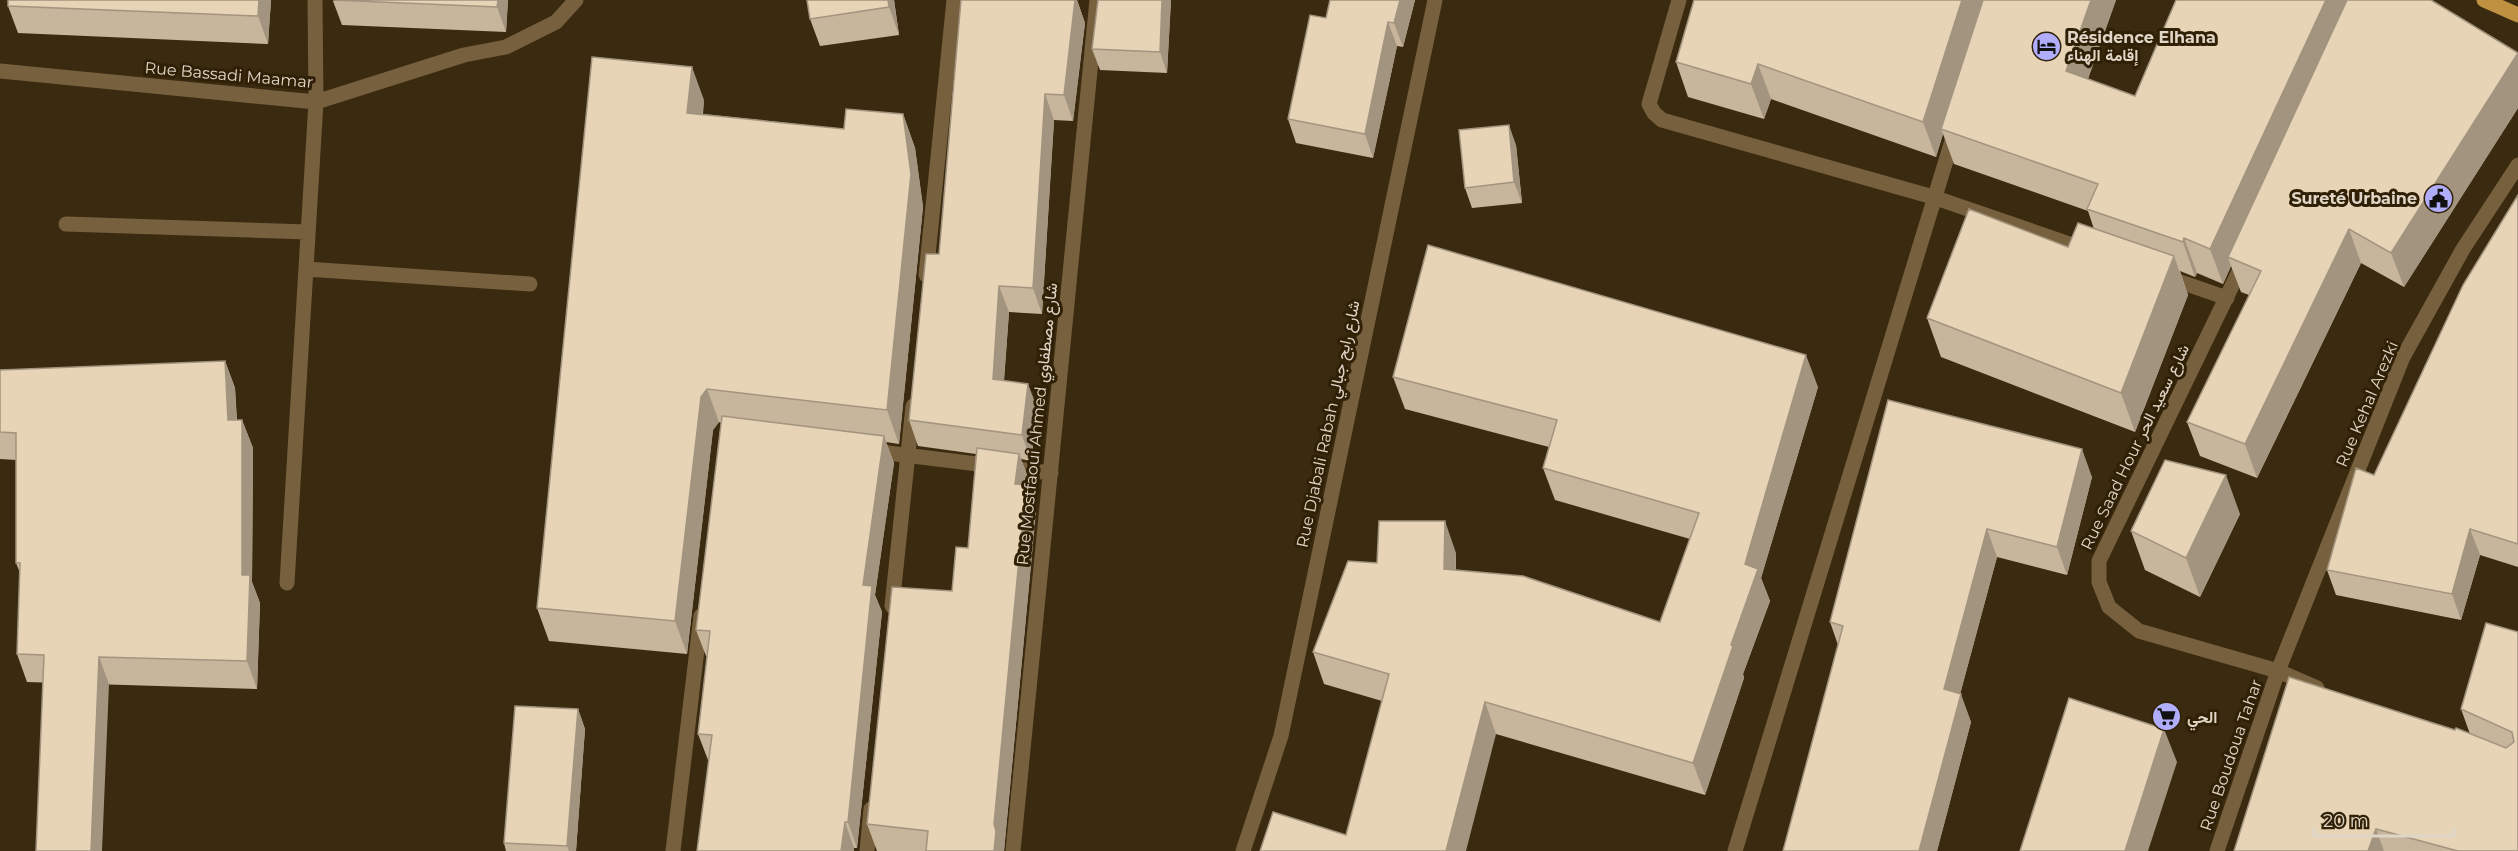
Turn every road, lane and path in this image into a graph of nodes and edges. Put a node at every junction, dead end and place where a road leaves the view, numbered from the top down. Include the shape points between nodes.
1 (315, 0) edge
2 (576, 0) edge
3 (954, 0) edge
4 (1097, 0) edge
5 (1435, 0) edge
6 (1679, 0) edge
7 (2484, 0) edge
8 (2518, 15) edge
9 (0, 71) edge
10 (316, 102) junction
11 (1958, 121) edge
12 (2518, 165) edge
13 (1934, 197) junction
14 (66, 224) dead end
15 (308, 232) junction
16 (2252, 244) edge
17 (2103, 255) edge
18 (306, 269) junction
19 (2148, 271) edge
20 (530, 284) dead end
21 (925, 292) edge
22 (2227, 298) junction
23 (915, 386) edge
24 (862, 450) edge
25 (908, 456) junction
26 (1050, 473) junction
27 (287, 583) dead end
28 (702, 606) edge
29 (891, 619) edge
30 (2278, 671) junction
31 (2332, 694) edge
32 (873, 793) edge
33 (673, 851) edge
34 (867, 851) edge
35 (1013, 851) edge
36 (1243, 851) edge
37 (1735, 851) edge
38 (2217, 851) edge

1 - 10 street
2 - 10 street, Rue Bassadi Maamar via 556,22 506,47 464,55
3 - 21 street
4 - 26 street, Rue Mostfaoui Ahmed شارع مصطفاوي
5 - 36 street, Rue Djabali Rabah شارع رابح جبالي via 1281,736
6 - 13 street via 1649,104 1662,120
7 - 8 main road
9 - 10 street, Rue Bassadi Maamar
10 - 15 street
11 - 13 street
12 - 30 street, Rue Kehal Arezki via 2463,249 2403,357
13 - 17 street
13 - 37 street
14 - 15 street
15 - 18 street
16 - 22 street, Rue Saad Hour شارع سعيد الحر
18 - 20 street
18 - 27 street
19 - 22 street
22 - 30 street, Rue Saad Hour شارع سعيد الحر via 2099,561 2099,582 2109,607 2139,631
23 - 25 street
24 - 25 street
25 - 26 street
25 - 29 street
26 - 35 street, Rue Mostfaoui Ahmed شارع مصطفاوي
28 - 33 street
30 - 31 street, Rue Saad Hour شارع سعيد الحر
30 - 38 street, Rue Boudoua Tahar
32 - 34 street

